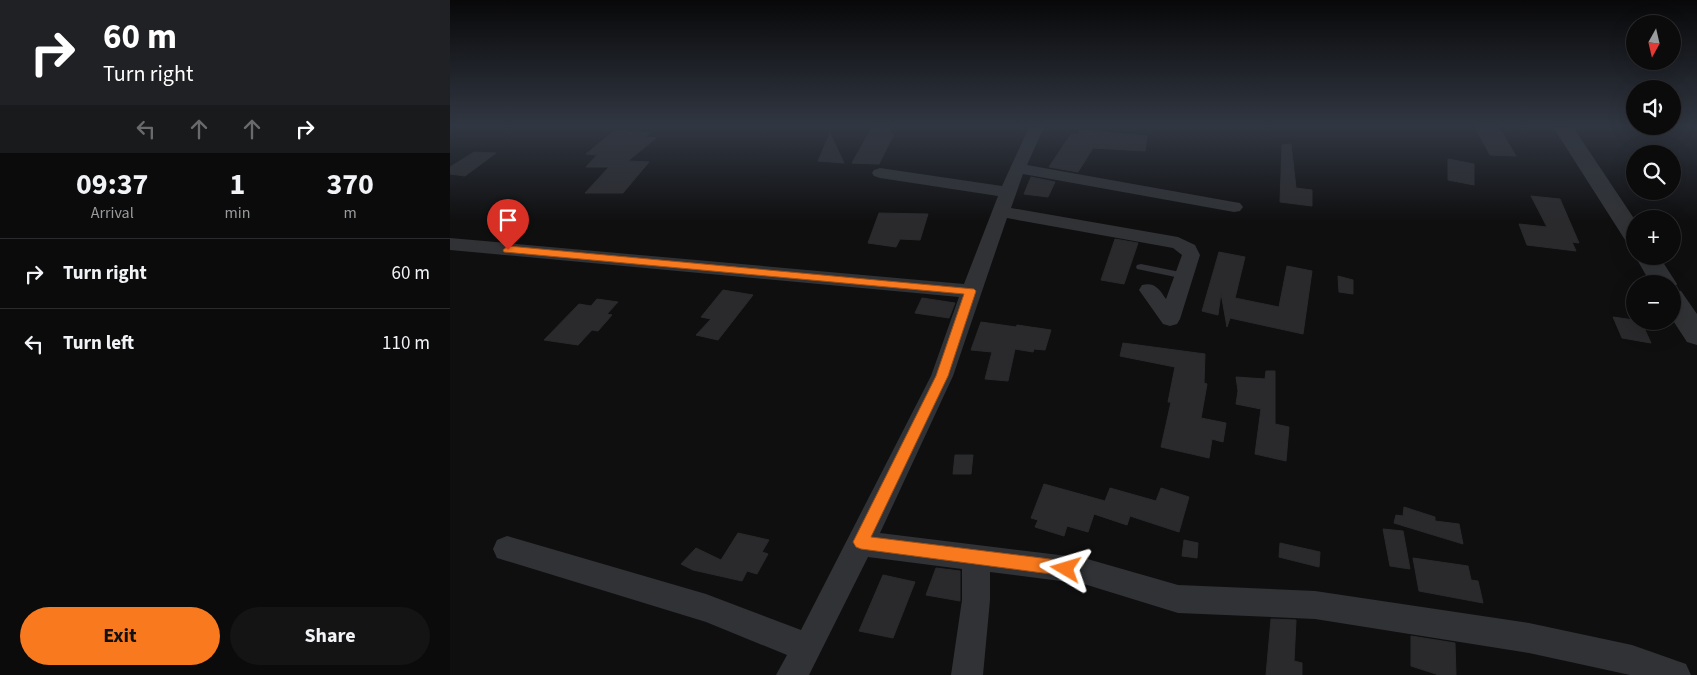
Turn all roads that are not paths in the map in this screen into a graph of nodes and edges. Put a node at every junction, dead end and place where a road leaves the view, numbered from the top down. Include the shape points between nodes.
1 (1021, 158) edge
2 (1583, 158) edge
3 (1017, 168) junction
4 (880, 173) dead end
5 (1005, 202) junction
6 (1234, 207) dead end
7 (1626, 224) edge
8 (450, 244) edge
9 (1141, 267) dead end
10 (1185, 276) junction
11 (1149, 290) dead end
12 (970, 291) junction
13 (1681, 310) edge
14 (1697, 335) edge
15 (861, 542) junction
16 (508, 549) dead end
17 (976, 558) junction
18 (808, 648) junction
19 (792, 675) edge
20 (967, 675) edge
21 (1675, 675) edge

1 - 3 street
2 - 7 street
3 - 5 street
3 - 6 street
4 - 5 street
5 - 10 street via 1178,243 1191,255
5 - 12 street
8 - 12 street
9 - 10 lane
10 - 11 street via 1170,319
12 - 15 street via 942,376
13 - 14 street
15 - 17 street
15 - 18 street
16 - 18 street via 706,608
17 - 20 street via 976,600
17 - 21 street via 1084,571 1178,599 1315,605 1529,638 1632,660
18 - 19 street

